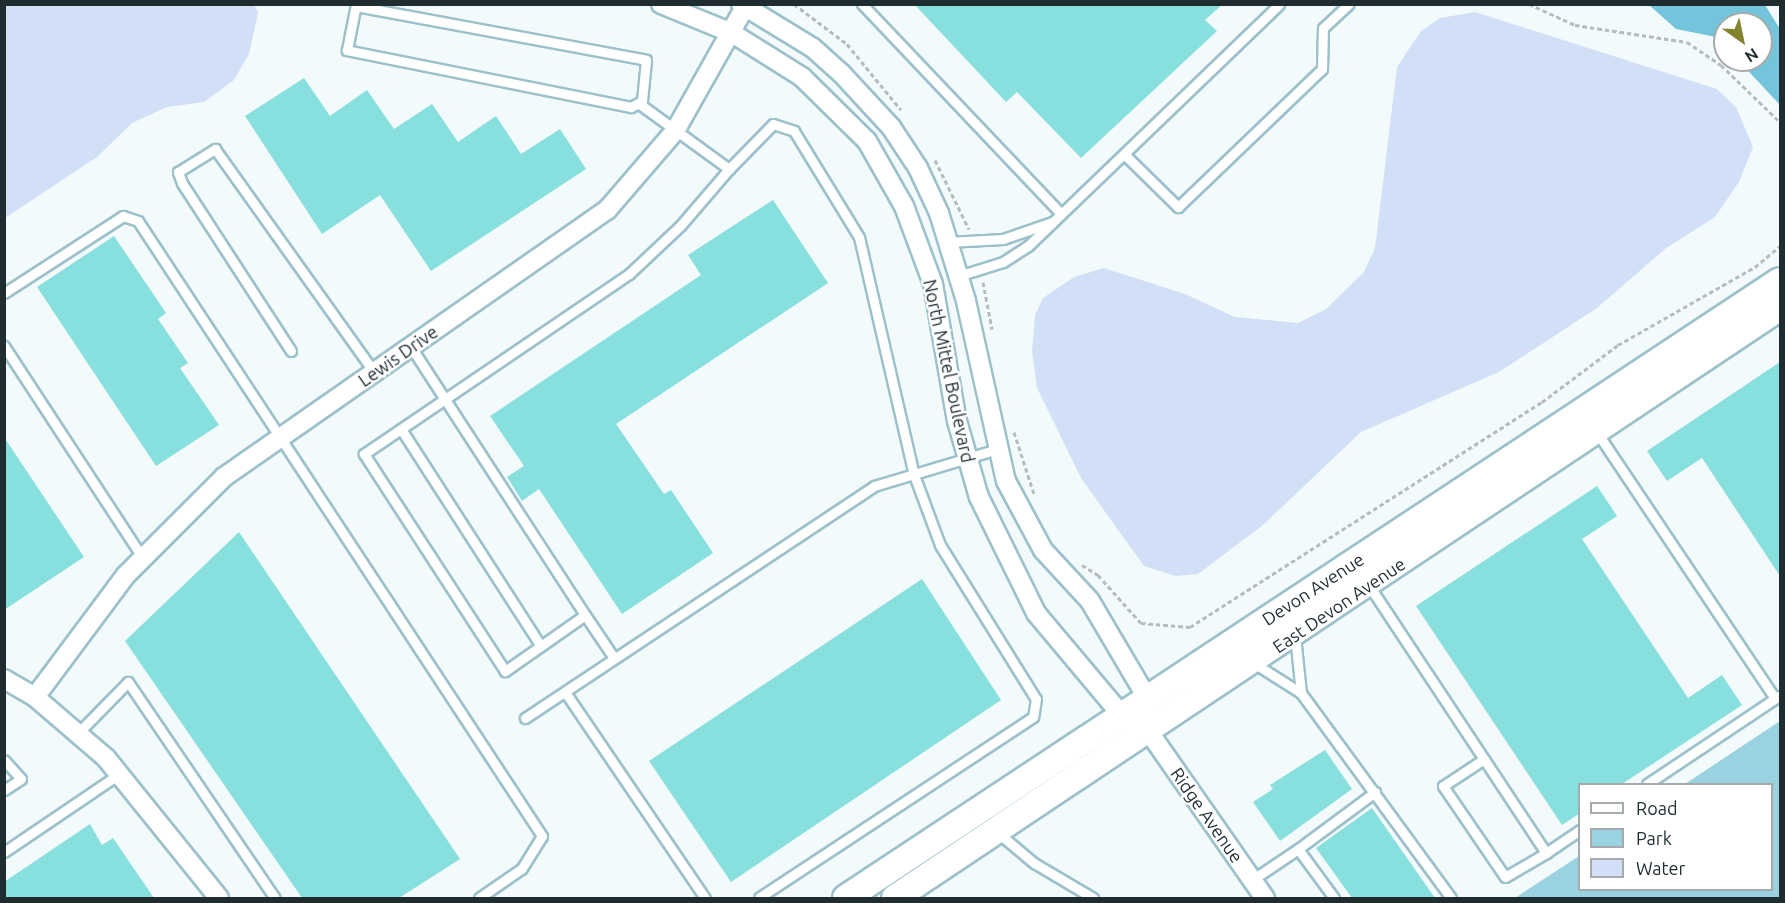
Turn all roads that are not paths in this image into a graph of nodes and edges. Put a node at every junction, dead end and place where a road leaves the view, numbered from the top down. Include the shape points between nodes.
1 (661, 4) edge
2 (862, 4) edge
3 (1279, 4) edge
4 (1349, 4) edge
5 (356, 5) edge
6 (743, 6) edge
7 (732, 33) junction
8 (641, 105) junction
9 (675, 131) junction
10 (1124, 154) junction
11 (729, 169) junction
12 (1058, 218) junction
13 (948, 242) junction
14 (958, 276) junction
15 (1780, 281) edge
16 (4, 293) edge
17 (1780, 307) edge
18 (4, 346) edge
19 (411, 347) junction
20 (291, 351) dead end
21 (374, 372) junction
22 (443, 400) junction
23 (1582, 412) junction
24 (401, 429) junction
25 (1597, 433) junction
26 (283, 436) junction
27 (997, 449) junction
28 (966, 460) junction
29 (914, 475) junction
30 (142, 557) junction
31 (1353, 563) junction
32 (1369, 585) junction
33 (585, 615) junction
34 (1295, 634) junction
35 (1237, 639) junction
36 (541, 646) junction
37 (614, 658) junction
38 (1253, 663) junction
39 (4, 679) edge
40 (565, 692) junction
41 (1301, 693) junction
42 (1146, 696) junction
43 (35, 697) junction
44 (1778, 697) edge
45 (1120, 713) junction
46 (525, 718) dead end
47 (1149, 732) junction
48 (77, 734) junction
49 (1484, 759) junction
50 (4, 760) edge
51 (119, 774) junction
52 (1649, 783) edge
53 (4, 790) edge
54 (1375, 792) junction
55 (996, 831) junction
56 (1578, 831) edge
57 (1298, 849) junction
58 (4, 852) edge
59 (1546, 852) junction
60 (1252, 880) junction
61 (218, 898) edge
62 (275, 898) edge
63 (479, 898) edge
64 (705, 898) edge
65 (759, 898) edge
66 (846, 898) edge
67 (899, 898) edge
68 (1094, 898) edge
69 (1265, 898) edge
70 (1334, 898) edge
71 (1451, 898) edge

1 - 7 street, North Mittel Boulevard
2 - 12 lane
3 - 10 lane
4 - 10 lane via 1323,28 1322,69 1178,207
5 - 8 lane via 646,60
5 - 8 lane via 347,50 631,107
6 - 7 street, Lewis Drive
6 - 13 street, North Mittel Boulevard via 813,48 872,105 918,168
7 - 9 street, Lewis Drive
7 - 28 street, North Mittel Boulevard via 802,77 837,108 867,141 904,206 933,284
8 - 9 lane
9 - 11 lane
9 - 19 street, Lewis Drive via 607,210
10 - 12 lane
11 - 22 lane via 681,226 628,274
11 - 29 lane via 772,124 794,131 859,237
12 - 13 lane via 1003,239
12 - 14 lane via 1029,245
13 - 14 street, North Mittel Boulevard
14 - 27 street, North Mittel Boulevard
15 - 23 main road, Devon Avenue
16 - 26 lane via 123,216 138,221
17 - 25 main road, East Devon Avenue
18 - 30 lane
19 - 21 street, Lewis Drive
19 - 22 lane
20 - 21 lane via 182,183 178,172 215,149
21 - 26 street, Lewis Drive
22 - 24 lane
22 - 33 lane
23 - 25 lane
23 - 31 main road, Devon Avenue
24 - 36 lane
24 - 36 lane via 364,454 505,671
25 - 32 main road, East Devon Avenue
25 - 44 lane
26 - 30 street, Lewis Drive via 224,477
26 - 63 lane via 542,836 521,869
27 - 28 lane
27 - 42 street, North Mittel Boulevard via 1022,519 1090,601
28 - 29 lane
28 - 45 street, North Mittel Boulevard via 1036,613
29 - 37 lane via 874,486
29 - 65 lane via 940,545 1036,699 1033,717
30 - 43 street, Lewis Drive
31 - 32 lane
31 - 35 main road, Devon Avenue
32 - 34 main road, East Devon Avenue
32 - 49 lane
33 - 36 lane
33 - 37 lane
34 - 38 main road, East Devon Avenue
34 - 41 lane
35 - 38 lane
35 - 42 main road, Devon Avenue
37 - 40 lane
38 - 41 lane
38 - 47 main road, East Devon Avenue
39 - 43 street
40 - 46 lane
40 - 64 lane
41 - 54 lane
42 - 45 main road, Devon Avenue
42 - 47 street, North Mittel Boulevard
43 - 48 street
44 - 52 lane
45 - 47 street, North Mittel Boulevard
45 - 66 main road, Devon Avenue
47 - 55 main road, East Devon Avenue
47 - 60 street, Ridge Avenue
48 - 51 street
48 - 62 lane via 129,682
49 - 59 lane
49 - 59 lane via 1443,786 1505,877
50 - 53 lane via 21,778
51 - 58 lane
51 - 61 street
54 - 57 lane
54 - 71 lane
55 - 67 main road, East Devon Avenue
55 - 68 lane via 1034,863
56 - 59 lane
57 - 60 lane
57 - 70 lane
60 - 69 street, Ridge Avenue

